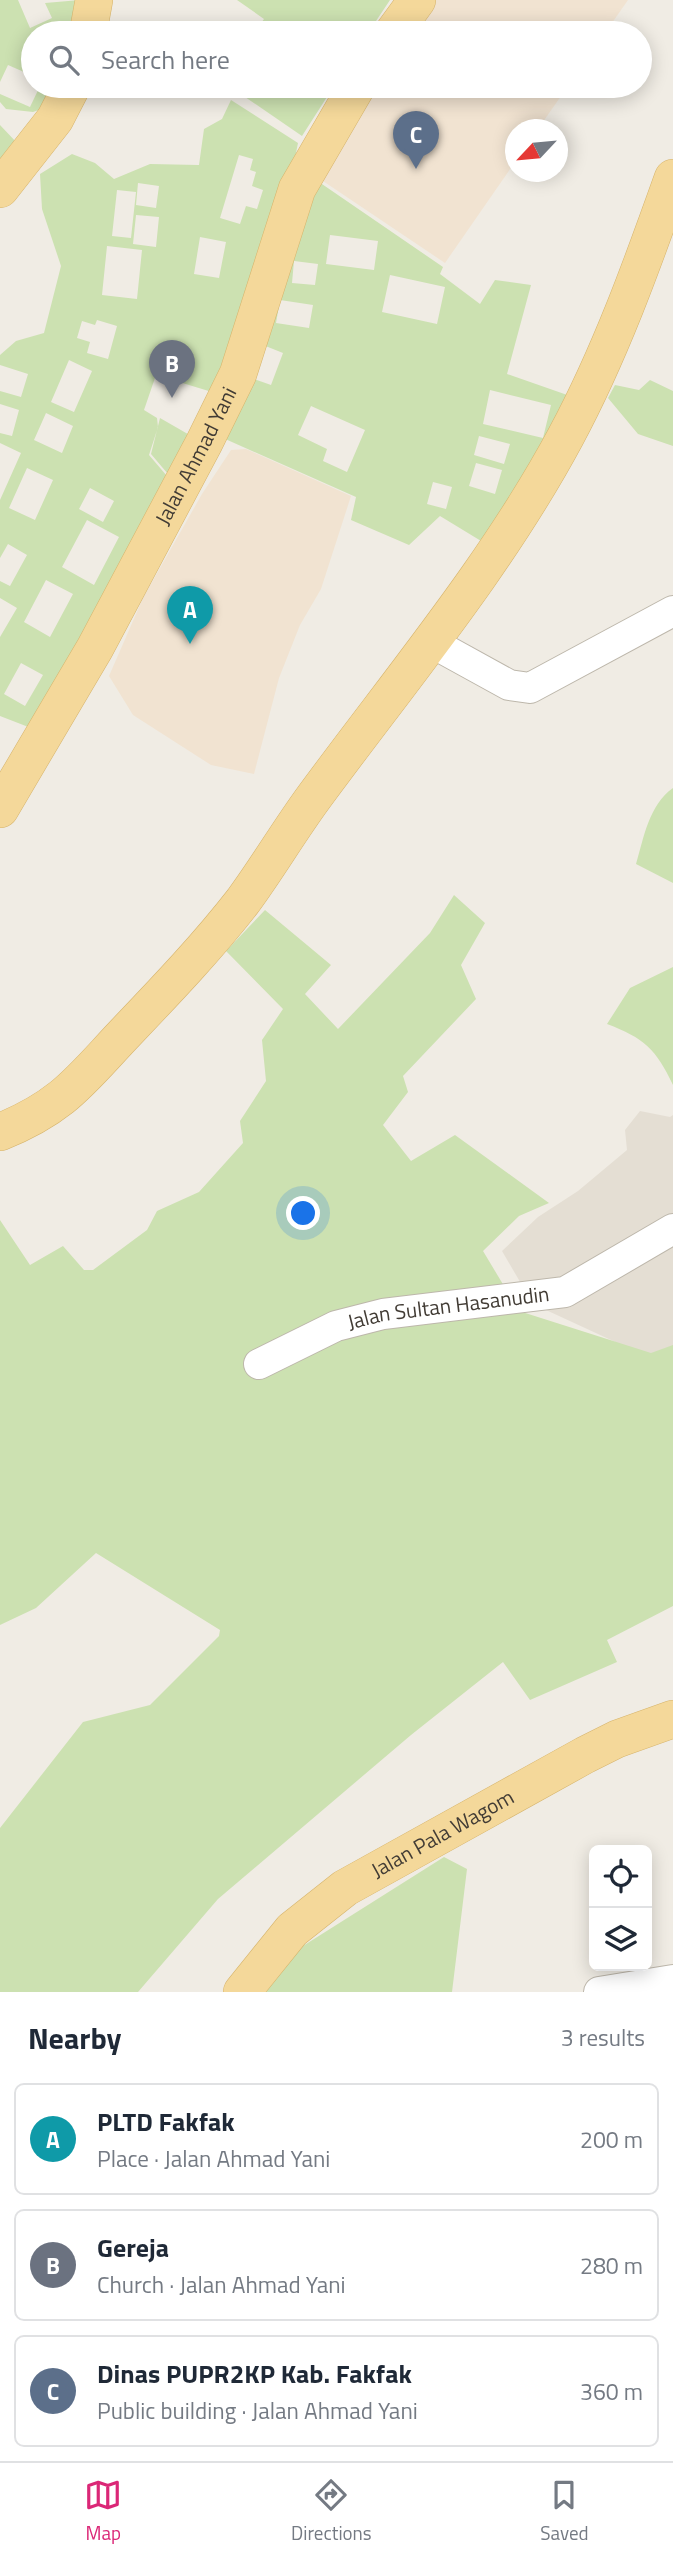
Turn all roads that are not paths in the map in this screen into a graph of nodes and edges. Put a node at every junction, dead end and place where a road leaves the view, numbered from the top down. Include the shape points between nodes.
1 (94, 0) edge
2 (417, 0) edge
3 (90, 21) edge
4 (402, 21) edge
5 (66, 98) edge
6 (350, 98) edge
7 (673, 177) edge
8 (0, 189) edge
9 (673, 611) edge
10 (429, 641) junction
11 (0, 809) edge
12 (0, 1132) edge
13 (673, 1229) edge
14 (259, 1364) dead end
15 (673, 1720) edge
16 (673, 1980) edge
17 (242, 1992) edge
18 (599, 1992) edge

1 - 3 main road
2 - 4 main road
5 - 8 main road via 55,119
6 - 11 main road, Jalan Ahmad Yani via 297,189 238,374 210,431 95,648
7 - 10 main road via 629,295 568,434 537,489
9 - 10 street via 530,688 509,685
10 - 12 main road via 243,901 197,956 66,1097
13 - 14 street, Jalan Sultan Hasanudin via 565,1292 383,1314 336,1326
15 - 17 main road, Jalan Pala Wagom via 595,1749 345,1888 292,1930
16 - 18 street

